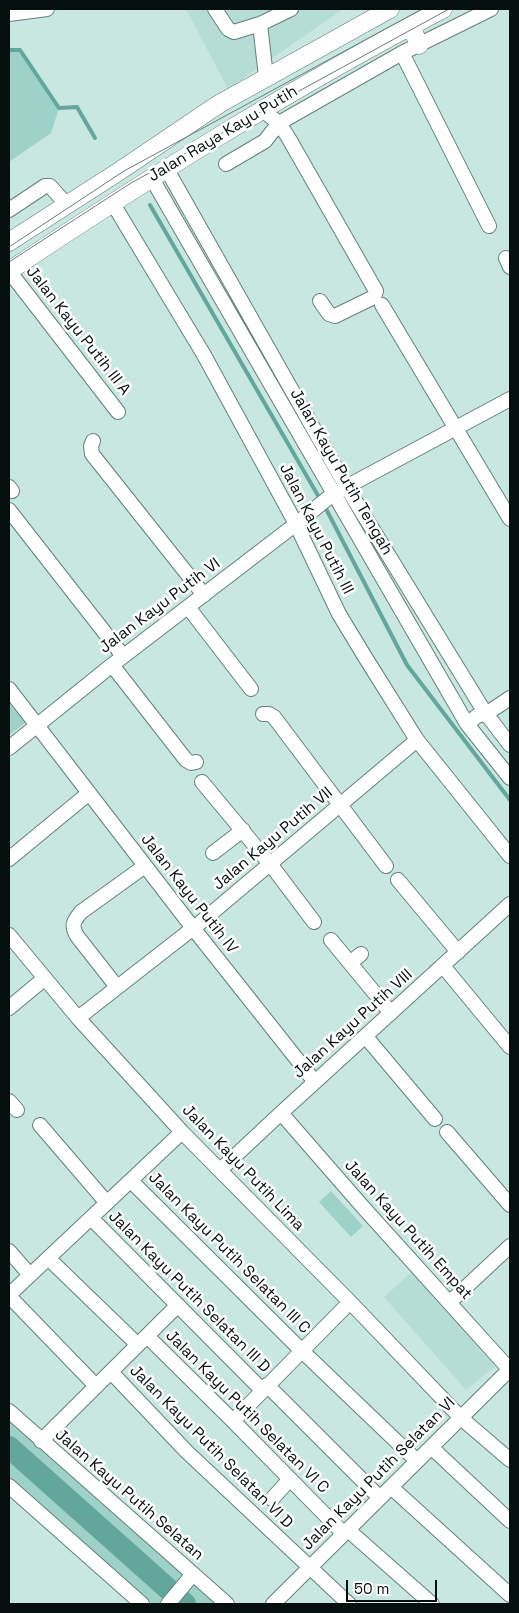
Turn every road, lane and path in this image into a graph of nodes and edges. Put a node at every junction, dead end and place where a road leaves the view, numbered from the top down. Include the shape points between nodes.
1 (47, 9) edge
2 (215, 9) edge
3 (291, 9) edge
4 (390, 9) edge
5 (442, 9) edge
6 (491, 9) edge
7 (9, 14) edge
8 (260, 24) junction
9 (411, 26) junction
10 (420, 45) junction
11 (402, 53) junction
12 (266, 77) junction
13 (262, 110) junction
14 (279, 123) junction
15 (226, 164) dead end
16 (166, 168) junction
17 (149, 178) junction
18 (112, 202) junction
19 (67, 205) junction
20 (9, 210) edge
21 (489, 226) dead end
22 (9, 242) edge
23 (9, 271) edge
24 (320, 301) dead end
25 (382, 305) dead end
26 (510, 399) edge
27 (118, 412) dead end
28 (456, 428) junction
29 (93, 441) dead end
30 (346, 486) junction
31 (329, 496) junction
32 (9, 510) edge
33 (510, 519) edge
34 (299, 521) junction
35 (204, 595) junction
36 (188, 607) junction
37 (118, 660) junction
38 (9, 689) edge
39 (251, 689) dead end
40 (510, 698) edge
41 (263, 714) dead end
42 (486, 714) junction
43 (37, 725) junction
44 (469, 727) junction
45 (417, 740) junction
46 (510, 745) edge
47 (9, 748) edge
48 (196, 762) dead end
49 (510, 778) edge
50 (202, 782) dead end
51 (90, 794) junction
52 (340, 807) junction
53 (243, 830) junction
54 (213, 853) dead end
55 (510, 856) edge
56 (9, 859) edge
57 (271, 865) junction
58 (145, 866) junction
59 (386, 866) dead end
60 (398, 880) dead end
61 (510, 904) edge
62 (314, 922) dead end
63 (193, 928) junction
64 (9, 935) edge
65 (331, 940) dead end
66 (458, 952) junction
67 (443, 966) junction
68 (45, 978) junction
69 (117, 987) junction
70 (9, 1008) edge
71 (391, 1012) junction
72 (78, 1018) junction
73 (366, 1037) junction
74 (510, 1047) edge
75 (315, 1082) junction
76 (280, 1113) junction
77 (435, 1119) dead end
78 (40, 1125) dead end
79 (182, 1132) junction
80 (447, 1132) dead end
81 (220, 1170) junction
82 (131, 1180) junction
83 (107, 1203) junction
84 (510, 1205) edge
85 (91, 1218) junction
86 (509, 1249) edge
87 (9, 1251) edge
88 (48, 1258) junction
89 (30, 1275) junction
90 (9, 1296) edge
91 (350, 1302) junction
92 (450, 1302) junction
93 (178, 1305) junction
94 (142, 1341) junction
95 (301, 1350) junction
96 (510, 1370) edge
97 (111, 1372) junction
98 (96, 1386) junction
99 (264, 1388) junction
100 (9, 1411) edge
101 (461, 1418) junction
102 (233, 1420) junction
103 (41, 1441) junction
104 (431, 1447) junction
105 (510, 1460) edge
106 (417, 1461) junction
107 (290, 1479) junction
108 (9, 1486) edge
109 (392, 1487) junction
110 (272, 1498) dead end
111 (380, 1498) junction
112 (510, 1521) edge
113 (346, 1532) junction
114 (310, 1568) junction
115 (193, 1574) junction
116 (510, 1595) edge
117 (142, 1604) edge
118 (168, 1604) edge
119 (227, 1604) edge
120 (273, 1604) edge
121 (349, 1604) edge
122 (432, 1604) edge

1 - 7 street
2 - 8 street via 231,31
3 - 8 street
4 - 12 main road, Jalan Raya Kayu Putih
5 - 9 main road, Jalan Raya Kayu Putih
6 - 10 street, Jalan Raya Kayu Putih
8 - 12 street
9 - 10 main road
9 - 13 main road, Jalan Raya Kayu Putih
10 - 11 street, Jalan Raya Kayu Putih
11 - 14 street, Jalan Raya Kayu Putih
11 - 21 street
12 - 19 main road, Jalan Raya Kayu Putih via 219,104
13 - 14 street
13 - 16 main road, Jalan Raya Kayu Putih
14 - 15 street, Jalan Raya Kayu Putih via 265,141
14 - 24 street via 376,287 374,297 335,316 329,314
16 - 17 main road, Jalan Raya Kayu Putih
16 - 30 street, Jalan Kayu Putih Tengah
17 - 18 main road, Jalan Raya Kayu Putih
17 - 31 street, Jalan Kayu Putih Tengah
18 - 23 main road, Jalan Raya Kayu Putih
18 - 34 street, Jalan Kayu Putih III
19 - 20 street via 50,186 45,186
19 - 22 main road, Jalan Raya Kayu Putih
23 - 27 street, Jalan Kayu Putih III A
25 - 28 street
26 - 28 street, Jalan Kayu Putih VI
28 - 30 street, Jalan Kayu Putih VI
28 - 33 street
29 - 35 street via 90,446 92,454
30 - 31 street, Jalan Kayu Putih VI
30 - 42 street, Jalan Kayu Putih Tengah
31 - 34 street, Jalan Kayu Putih VI
31 - 44 street, Jalan Kayu Putih Tengah
32 - 37 street
34 - 35 street, Jalan Kayu Putih VI
34 - 45 street, Jalan Kayu Putih III via 339,614
35 - 36 street, Jalan Kayu Putih VI
36 - 37 street, Jalan Kayu Putih VI
36 - 39 street
37 - 43 street, Jalan Kayu Putih VI
37 - 48 street via 186,760
38 - 43 street
40 - 42 street
41 - 52 street via 274,718
42 - 44 street via 477,716
42 - 46 street, Jalan Kayu Putih Tengah
43 - 47 street, Jalan Kayu Putih VI
43 - 51 street, Jalan Kayu Putih IV
44 - 49 street, Jalan Kayu Putih Tengah
45 - 52 street, Jalan Kayu Putih VII
45 - 55 street, Jalan Kayu Putih III
50 - 53 street
51 - 56 street
51 - 58 street, Jalan Kayu Putih IV
52 - 57 street, Jalan Kayu Putih VII
52 - 59 street
53 - 54 street
53 - 57 street
57 - 62 street
57 - 63 street, Jalan Kayu Putih VII
58 - 63 street, Jalan Kayu Putih IV
58 - 69 street via 81,912 73,922 77,936
60 - 66 street
61 - 66 street, Jalan Kayu Putih VIII
63 - 69 street, Jalan Kayu Putih VII
63 - 75 street, Jalan Kayu Putih IV
64 - 68 street, Jalan Kayu Putih Lima
65 - 71 street via 355,958
66 - 67 street, Jalan Kayu Putih VIII
67 - 71 street, Jalan Kayu Putih VIII
67 - 74 street
68 - 70 street
68 - 72 street, Jalan Kayu Putih Lima
69 - 72 street, Jalan Kayu Putih VII
71 - 73 street, Jalan Kayu Putih VIII
72 - 79 street, Jalan Kayu Putih Lima
73 - 75 street, Jalan Kayu Putih VIII
73 - 77 street
75 - 76 street, Jalan Kayu Putih VIII
76 - 81 street, Jalan Kayu Putih VIII
76 - 92 street, Jalan Kayu Putih Empat
78 - 83 street
79 - 81 street, Jalan Kayu Putih Lima
79 - 82 street
80 - 84 street
81 - 91 street, Jalan Kayu Putih Lima
82 - 83 street
82 - 95 street, Jalan Kayu Putih Selatan III C
83 - 85 street
85 - 88 street
85 - 93 street, Jalan Kayu Putih Selatan III D
86 - 92 street
87 - 89 street
88 - 89 street
88 - 94 street, Jalan Kayu Putih Selatan VI C
89 - 90 street
90 - 98 street
91 - 95 street
91 - 101 street, Jalan Kayu Putih Lima
92 - 96 street, Jalan Kayu Putih Empat
93 - 94 street
93 - 99 street, Jalan Kayu Putih Selatan III D
94 - 97 street
94 - 102 street, Jalan Kayu Putih Selatan VI C
95 - 99 street
95 - 106 street, Jalan Kayu Putih Selatan III C
96 - 101 street, Jalan Kayu Putih Selatan VI
97 - 98 street
97 - 114 street, Jalan Kayu Putih Selatan VI D via 186,1451
98 - 103 street
99 - 102 street
99 - 111 street, Jalan Kayu Putih Selatan III D
100 - 103 street, Jalan Kayu Putih Selatan
101 - 104 street, Jalan Kayu Putih Selatan VI
101 - 105 street, Jalan Kayu Putih Lima
102 - 107 street, Jalan Kayu Putih Selatan VI C
103 - 115 street, Jalan Kayu Putih Selatan
104 - 106 street, Jalan Kayu Putih Selatan VI
104 - 112 street
106 - 109 street, Jalan Kayu Putih Selatan VI
107 - 110 street
107 - 113 street, Jalan Kayu Putih Selatan VI C
108 - 117 street
109 - 111 street, Jalan Kayu Putih Selatan VI
109 - 116 street
111 - 113 street, Jalan Kayu Putih Selatan VI
113 - 114 street, Jalan Kayu Putih Selatan VI
113 - 122 street, Jalan Kayu Putih Selatan VI C
114 - 120 street, Jalan Kayu Putih Selatan VI
114 - 121 street, Jalan Kayu Putih Selatan VI D
115 - 118 street
115 - 119 street, Jalan Kayu Putih Selatan

